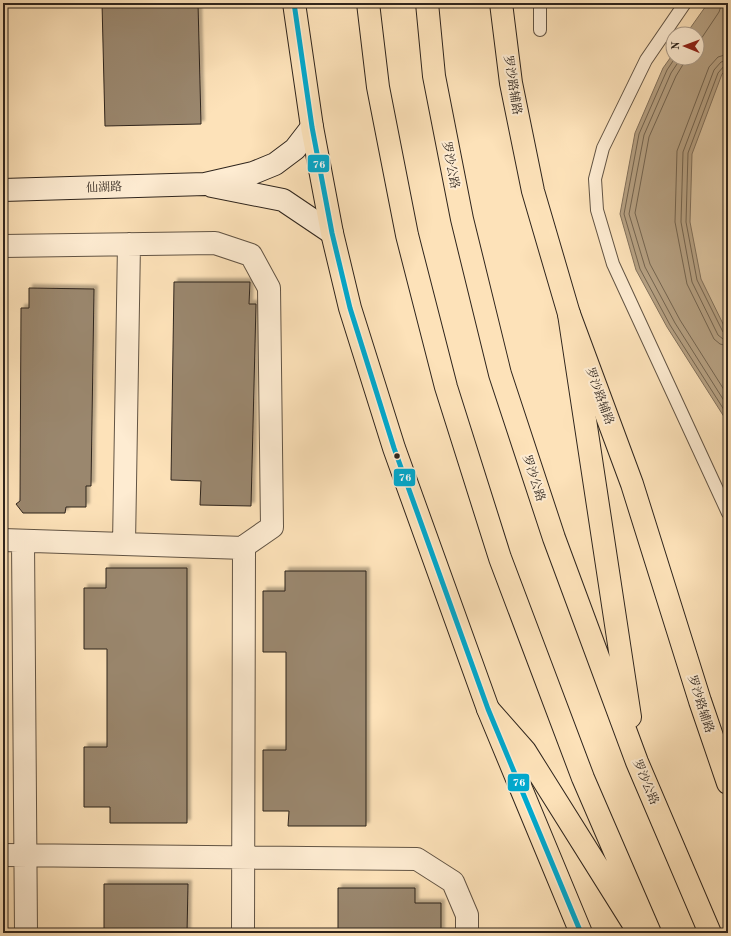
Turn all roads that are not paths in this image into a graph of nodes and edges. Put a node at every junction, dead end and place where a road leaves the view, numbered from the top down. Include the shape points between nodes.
1 (294, 3) edge
2 (368, 3) edge
3 (427, 3) edge
4 (501, 3) edge
5 (540, 3) edge
6 (686, 3) edge
7 (540, 30) dead end
8 (312, 127) junction
9 (205, 184) junction
10 (3, 190) edge
11 (332, 233) junction
12 (129, 244) junction
13 (3, 246) edge
14 (570, 314) junction
15 (728, 513) edge
16 (13, 541) edge
17 (124, 544) junction
18 (244, 548) junction
19 (488, 709) junction
20 (637, 762) junction
21 (728, 783) edge
22 (3, 855) edge
23 (26, 855) junction
24 (243, 857) junction
25 (26, 933) edge
26 (243, 933) edge
27 (467, 933) edge
28 (581, 933) edge
29 (639, 933) edge
30 (650, 933) edge
31 (710, 933) edge

1 - 8 main road
2 - 30 main road via 378,87 407,234 446,387 503,565 583,778
3 - 20 main road, 罗沙公路 via 434,76 460,211 500,374 554,538
4 - 14 main road, 罗沙路辅路 via 511,83 533,191
5 - 7 lane
6 - 15 lane via 646,60 603,148 595,179 597,210 613,264
8 - 9 street via 295,149 275,164 252,173
8 - 11 main road
9 - 10 street, 仙湖路
9 - 11 street via 283,200
11 - 19 main road via 350,308 394,448
12 - 13 street
12 - 17 street
12 - 18 street via 215,243 251,255 269,288 272,527
14 - 20 main road
14 - 21 main road, 罗沙路辅路 via 632,484
16 - 17 street
16 - 23 street
17 - 18 street
18 - 24 street
19 - 28 main road
19 - 29 main road via 525,750
20 - 31 main road, 罗沙公路
22 - 23 street
23 - 24 street
23 - 25 street
24 - 26 street
24 - 27 street via 417,860 453,882 467,915

